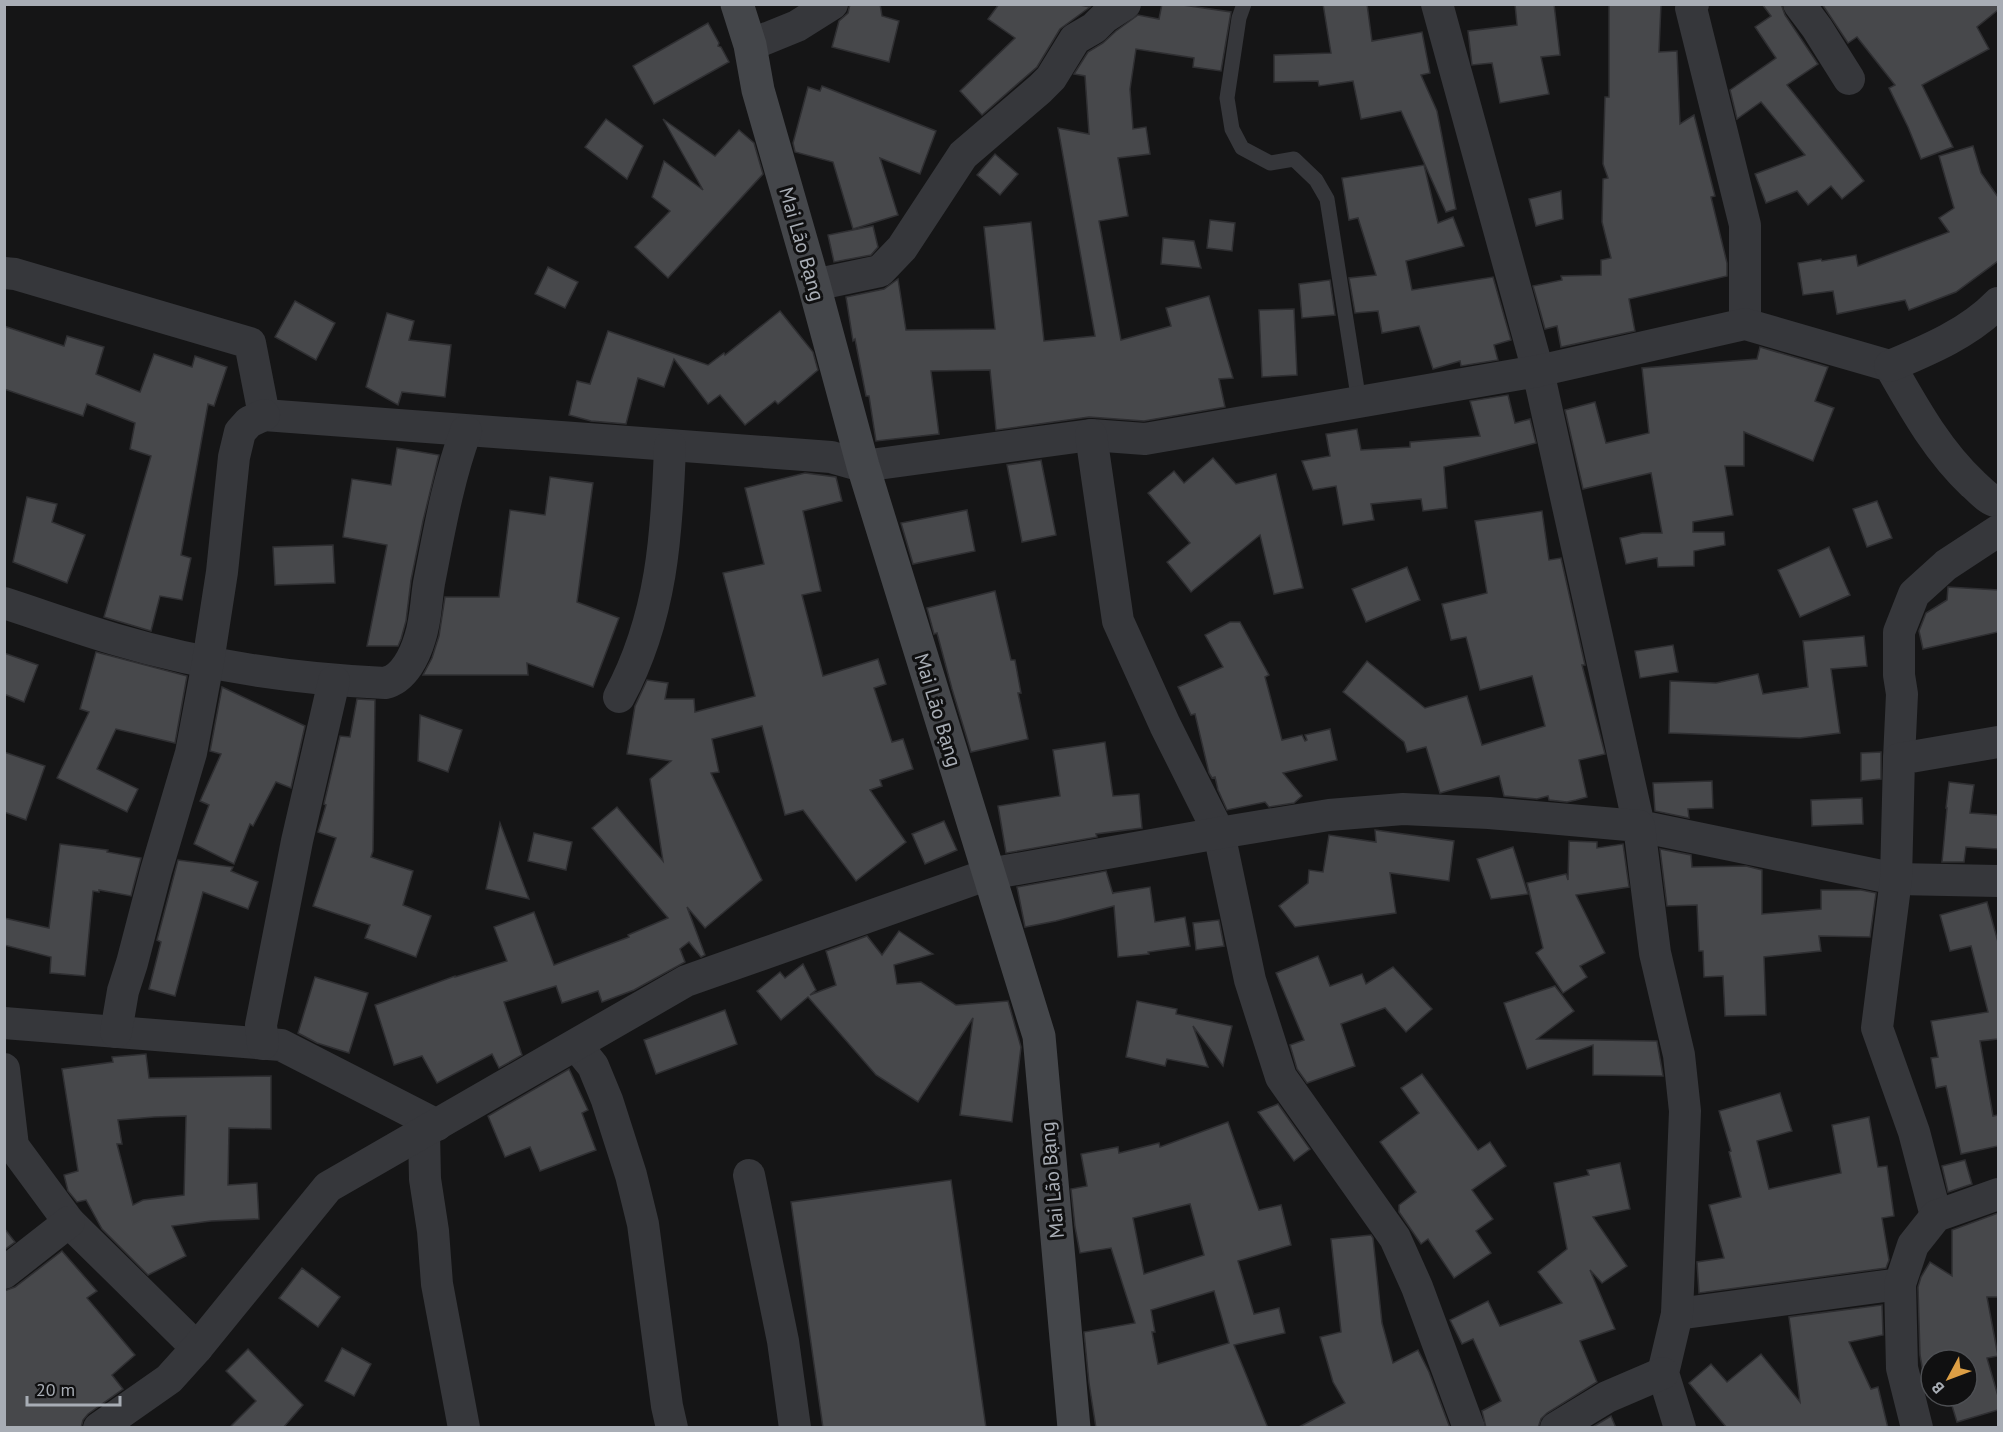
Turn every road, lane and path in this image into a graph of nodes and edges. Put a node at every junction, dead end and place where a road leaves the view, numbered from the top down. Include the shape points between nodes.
1 (737, 4) edge
2 (832, 4) edge
3 (1125, 4) edge
4 (1244, 4) edge
5 (1437, 4) edge
6 (1693, 4) edge
7 (1799, 4) edge
8 (750, 45) junction
9 (1849, 79) dead end
10 (4, 273) edge
11 (814, 285) junction
12 (1998, 303) edge
13 (1745, 324) junction
14 (1890, 366) junction
15 (1538, 371) junction
16 (1359, 402) junction
17 (264, 415) junction
18 (466, 431) junction
19 (1091, 435) junction
20 (670, 446) junction
21 (863, 466) junction
22 (1998, 502) edge
23 (1998, 531) edge
24 (4, 603) edge
25 (208, 662) junction
26 (334, 681) junction
27 (619, 697) dead end
28 (1998, 742) edge
29 (1899, 759) junction
30 (1639, 826) junction
31 (1219, 833) junction
32 (989, 874) junction
33 (1896, 879) junction
34 (1998, 881) edge
35 (4, 1023) edge
36 (116, 1032) junction
37 (262, 1044) junction
38 (576, 1045) junction
39 (4, 1069) edge
40 (430, 1128) junction
41 (749, 1175) dead end
42 (1998, 1194) edge
43 (1936, 1216) junction
44 (69, 1222) junction
45 (4, 1273) edge
46 (1900, 1284) junction
47 (1677, 1314) junction
48 (197, 1348) junction
49 (1663, 1373) junction
50 (99, 1428) edge
51 (464, 1428) edge
52 (672, 1428) edge
53 (795, 1428) edge
54 (1074, 1428) edge
55 (1469, 1428) edge
56 (1556, 1428) edge
57 (1680, 1428) edge
58 (1917, 1428) edge

1 - 8 street, Mai Lão Bạng
2 - 8 street via 797,26
3 - 11 street via 1076,39 1051,78 963,155 902,248 880,271
4 - 16 lane via 1227,98 1232,129 1242,148 1270,163 1294,159 1316,180 1327,199
5 - 15 street
6 - 13 street via 1745,225
7 - 9 street
8 - 11 street, Mai Lão Bạng via 758,90
10 - 17 street via 250,343
11 - 21 street, Mai Lão Bạng
12 - 14 street via 1988,314 1931,349
13 - 14 street
13 - 15 street
14 - 22 street via 1925,426 1957,468
15 - 16 street
15 - 30 street
16 - 19 street via 1144,440
17 - 18 street
17 - 25 street via 240,432 234,457
18 - 20 street
18 - 26 street via 454,467 421,637 412,658 393,681
19 - 21 street
19 - 31 street via 1118,621
20 - 21 street via 831,457
20 - 27 street via 668,518 659,579 635,662
21 - 32 street, Mai Lão Bạng
23 - 29 street via 1946,565 1914,594 1899,632
24 - 25 street via 115,639
25 - 26 street
25 - 36 street via 191,753 123,991
26 - 37 street via 297,841 261,1025
28 - 29 street
29 - 33 street
30 - 31 street via 1403,809
30 - 33 street
30 - 47 street via 1655,953 1680,1055 1685,1111
31 - 32 street
31 - 55 street via 1250,980 1281,1077 1395,1238
32 - 38 street via 686,981
32 - 54 street, Mai Lão Bạng via 1039,1036
33 - 34 street
33 - 43 street via 1877,1028 1914,1132
35 - 36 street
36 - 37 street
37 - 40 street via 281,1045
38 - 40 street
38 - 52 street via 593,1066 631,1175 643,1224
39 - 44 street via 13,1146
40 - 48 street via 328,1187
40 - 51 street via 425,1179 437,1284
41 - 53 street via 783,1341
42 - 43 street
43 - 46 street via 1913,1245
44 - 45 street
44 - 48 street
46 - 47 street
46 - 58 street via 1902,1368
47 - 49 street
48 - 50 street via 169,1379
49 - 56 street via 1607,1397
49 - 57 street

